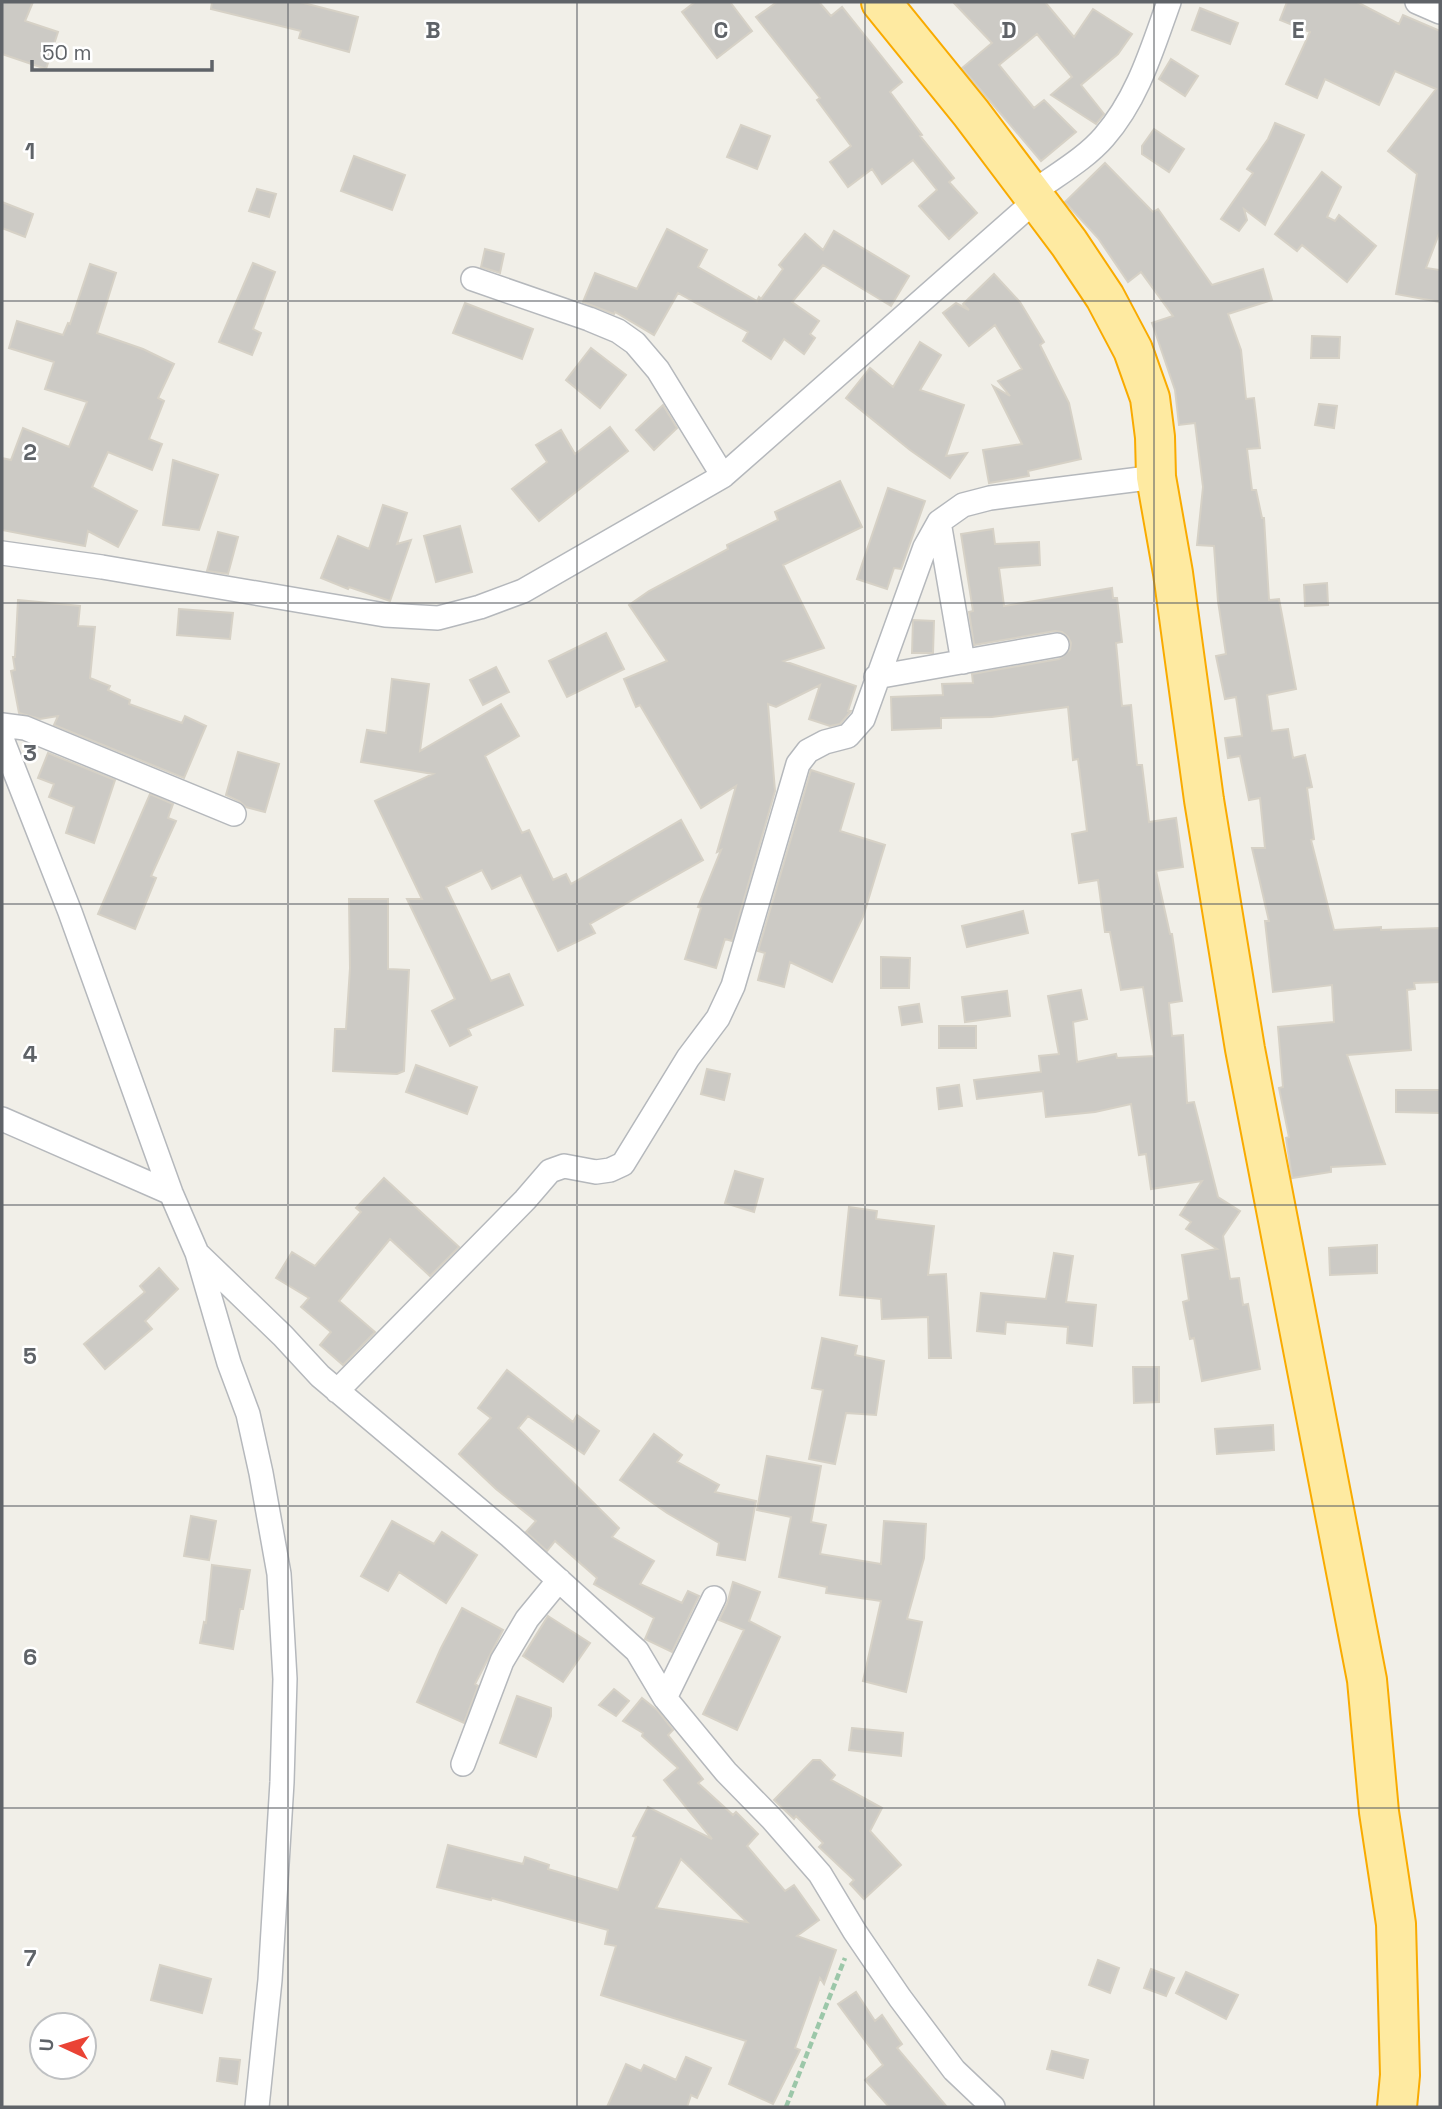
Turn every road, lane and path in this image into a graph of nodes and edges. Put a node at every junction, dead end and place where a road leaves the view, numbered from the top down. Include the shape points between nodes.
1 (881, 2) edge
2 (1169, 2) edge
3 (1417, 2) edge
4 (1440, 12) edge
5 (1035, 196) junction
6 (472, 279) dead end
7 (723, 476) junction
8 (1156, 477) junction
9 (939, 522) junction
10 (2, 553) edge
11 (1057, 645) dead end
12 (963, 662) junction
13 (876, 677) junction
14 (2, 725) edge
15 (2, 739) edge
16 (234, 814) dead end
17 (2, 1119) edge
18 (171, 1193) junction
19 (197, 1253) junction
20 (338, 1391) junction
21 (559, 1580) junction
22 (714, 1598) dead end
23 (665, 1698) junction
24 (463, 1764) dead end
25 (855, 1932) junction
26 (257, 2107) edge
27 (786, 2107) edge
28 (993, 2107) edge
29 (1397, 2107) edge

1 - 5 highway
2 - 5 street via 1145,71 1123,111 1103,138
3 - 4 street
5 - 7 street
5 - 8 highway via 1104,297 1133,350 1150,398
6 - 7 street via 589,318 635,343 659,370
7 - 10 street via 523,591 438,618 385,615
8 - 9 street via 990,498 963,505
8 - 29 highway via 1245,1049 1367,1680 1379,1812 1396,1924
9 - 12 street
9 - 13 street via 925,547
11 - 12 street
12 - 13 street
13 - 20 street via 856,730 808,751 798,764 733,986 718,1018 623,1164 596,1172 564,1166 550,1171
14 - 16 street via 25,728
15 - 18 street
17 - 18 street
18 - 19 street
19 - 20 street
19 - 26 street via 248,1414 279,1574 285,1679 282,1782
20 - 21 street
21 - 23 street via 636,1651
21 - 24 street via 527,1619 502,1661
22 - 23 street
23 - 25 street via 820,1874
25 - 27 path
25 - 28 street via 954,2070

